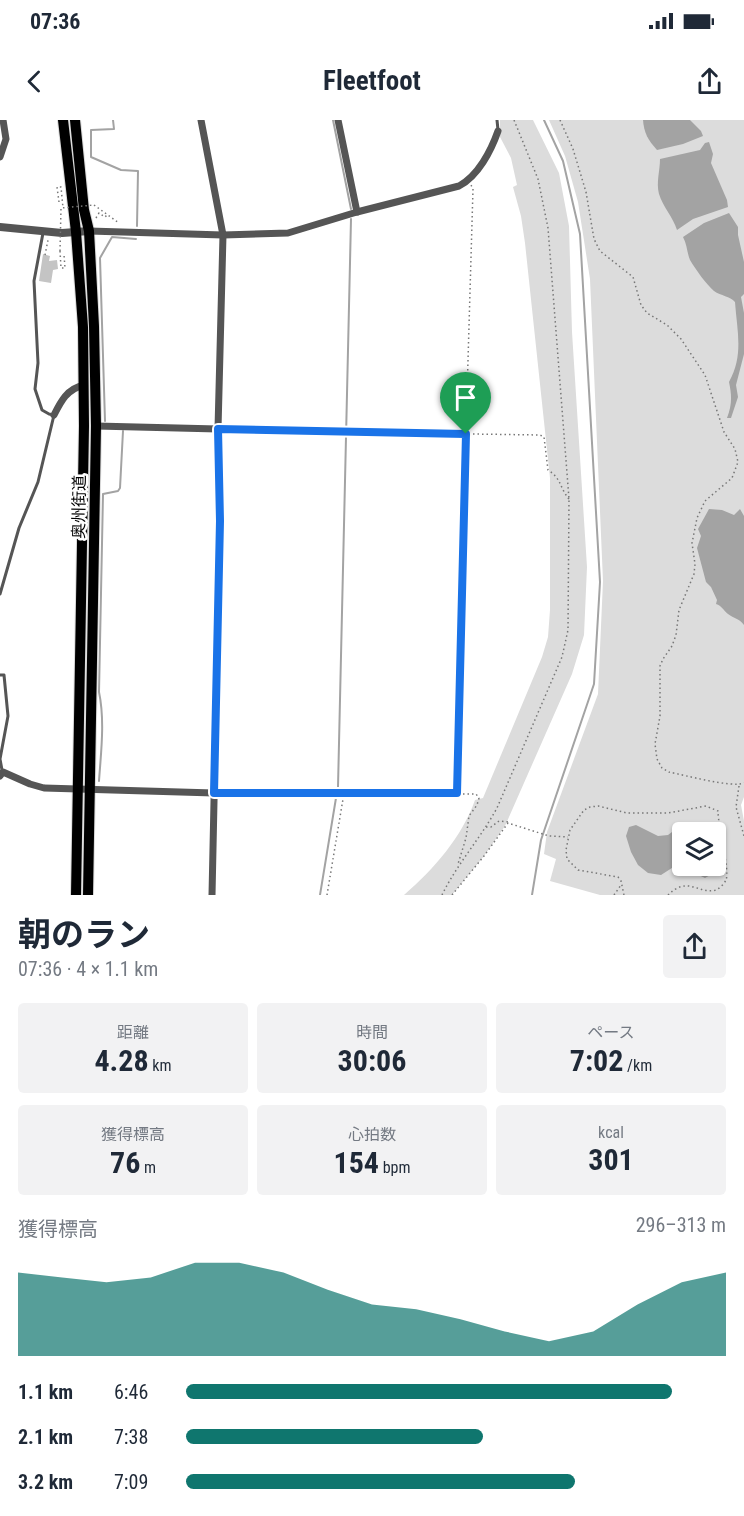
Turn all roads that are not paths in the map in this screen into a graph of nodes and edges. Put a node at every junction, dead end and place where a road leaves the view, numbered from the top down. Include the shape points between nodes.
1 (3, 120) edge
2 (63, 120) edge
3 (75, 120) edge
4 (201, 120) edge
5 (338, 120) edge
6 (497, 120) edge
7 (498, 131) joint
8 (0, 157) edge
9 (357, 212) junction
10 (0, 227) edge
11 (44, 231) junction
12 (88, 231) junction
13 (76, 232) junction
14 (223, 235) junction
15 (84, 385) junction
16 (54, 416) junction
17 (96, 426) junction
18 (218, 429) junction
19 (466, 434) road end
20 (0, 594) edge
21 (0, 675) edge
22 (1, 774) edge
23 (78, 789) junction
24 (90, 789) junction
25 (214, 793) junction
26 (76, 895) edge
27 (88, 895) edge
28 (212, 895) edge

1 - 8 street via 6,139
2 - 13 highway, 奥州街道
3 - 12 highway, 奥州街道
4 - 14 street
5 - 9 street
6 - 7 lane
7 - 9 street via 469,181
9 - 14 street via 288,233
10 - 11 street
11 - 13 street
11 - 16 lane via 34,281 38,363 35,389 42,410
12 - 13 street
12 - 14 street
12 - 17 highway, 奥州街道
13 - 15 highway, 奥州街道
14 - 18 street
15 - 16 street via 67,394
15 - 23 highway, 奥州街道
16 - 20 lane via 38,482 19,528
17 - 18 street
17 - 24 highway, 奥州街道
18 - 19 lane
18 - 25 street via 220,521
21 - 22 lane via 4,675 8,716
22 - 23 street via 37,786
23 - 24 street
23 - 26 highway, 奥州街道
24 - 25 street
24 - 27 highway, 奥州街道
25 - 28 street

